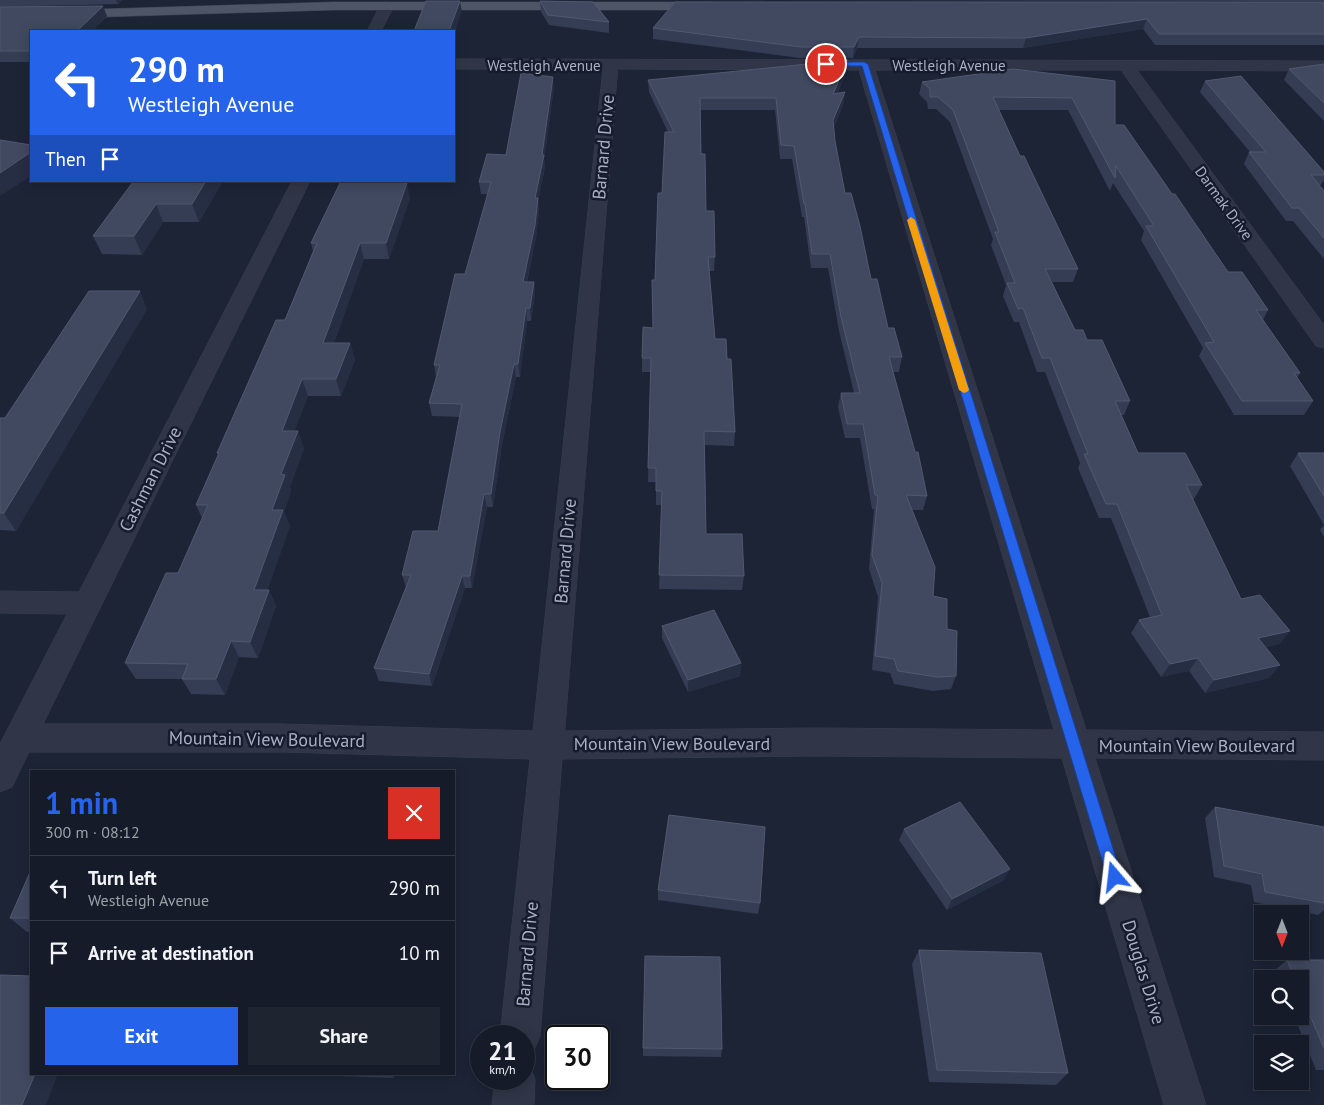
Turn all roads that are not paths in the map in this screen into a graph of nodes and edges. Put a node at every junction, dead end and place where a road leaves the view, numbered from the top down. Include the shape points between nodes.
1 (509, 3) edge
2 (387, 6) junction
3 (722, 6) edge
4 (0, 12) edge
5 (375, 30) edge
6 (455, 64) edge
7 (864, 64) junction
8 (611, 65) junction
9 (1125, 65) junction
10 (1324, 66) edge
11 (300, 182) edge
12 (1324, 341) edge
13 (0, 602) edge
14 (87, 603) junction
15 (20, 738) junction
16 (547, 744) junction
17 (1074, 744) junction
18 (1324, 746) edge
19 (0, 777) edge
20 (521, 1025) edge
21 (515, 1090) edge
22 (513, 1105) edge
23 (1185, 1105) edge

1 - 2 main road
1 - 3 main road
2 - 4 main road via 102,13
2 - 5 street
6 - 8 street, Westleigh Avenue
7 - 8 street, Westleigh Avenue
7 - 9 street, Westleigh Avenue
7 - 17 street, Douglas Drive
8 - 16 street, Barnard Drive
9 - 10 street, Westleigh Avenue
9 - 12 street, Darmak Drive
11 - 14 street, Cashman Drive
13 - 14 street
14 - 15 street, Cashman Drive
15 - 16 street, Mountain View Boulevard via 282,738
15 - 19 street, Cashman Drive
16 - 17 street, Mountain View Boulevard
16 - 20 street, Barnard Drive
17 - 18 street, Mountain View Boulevard
17 - 23 street, Douglas Drive
21 - 22 street

